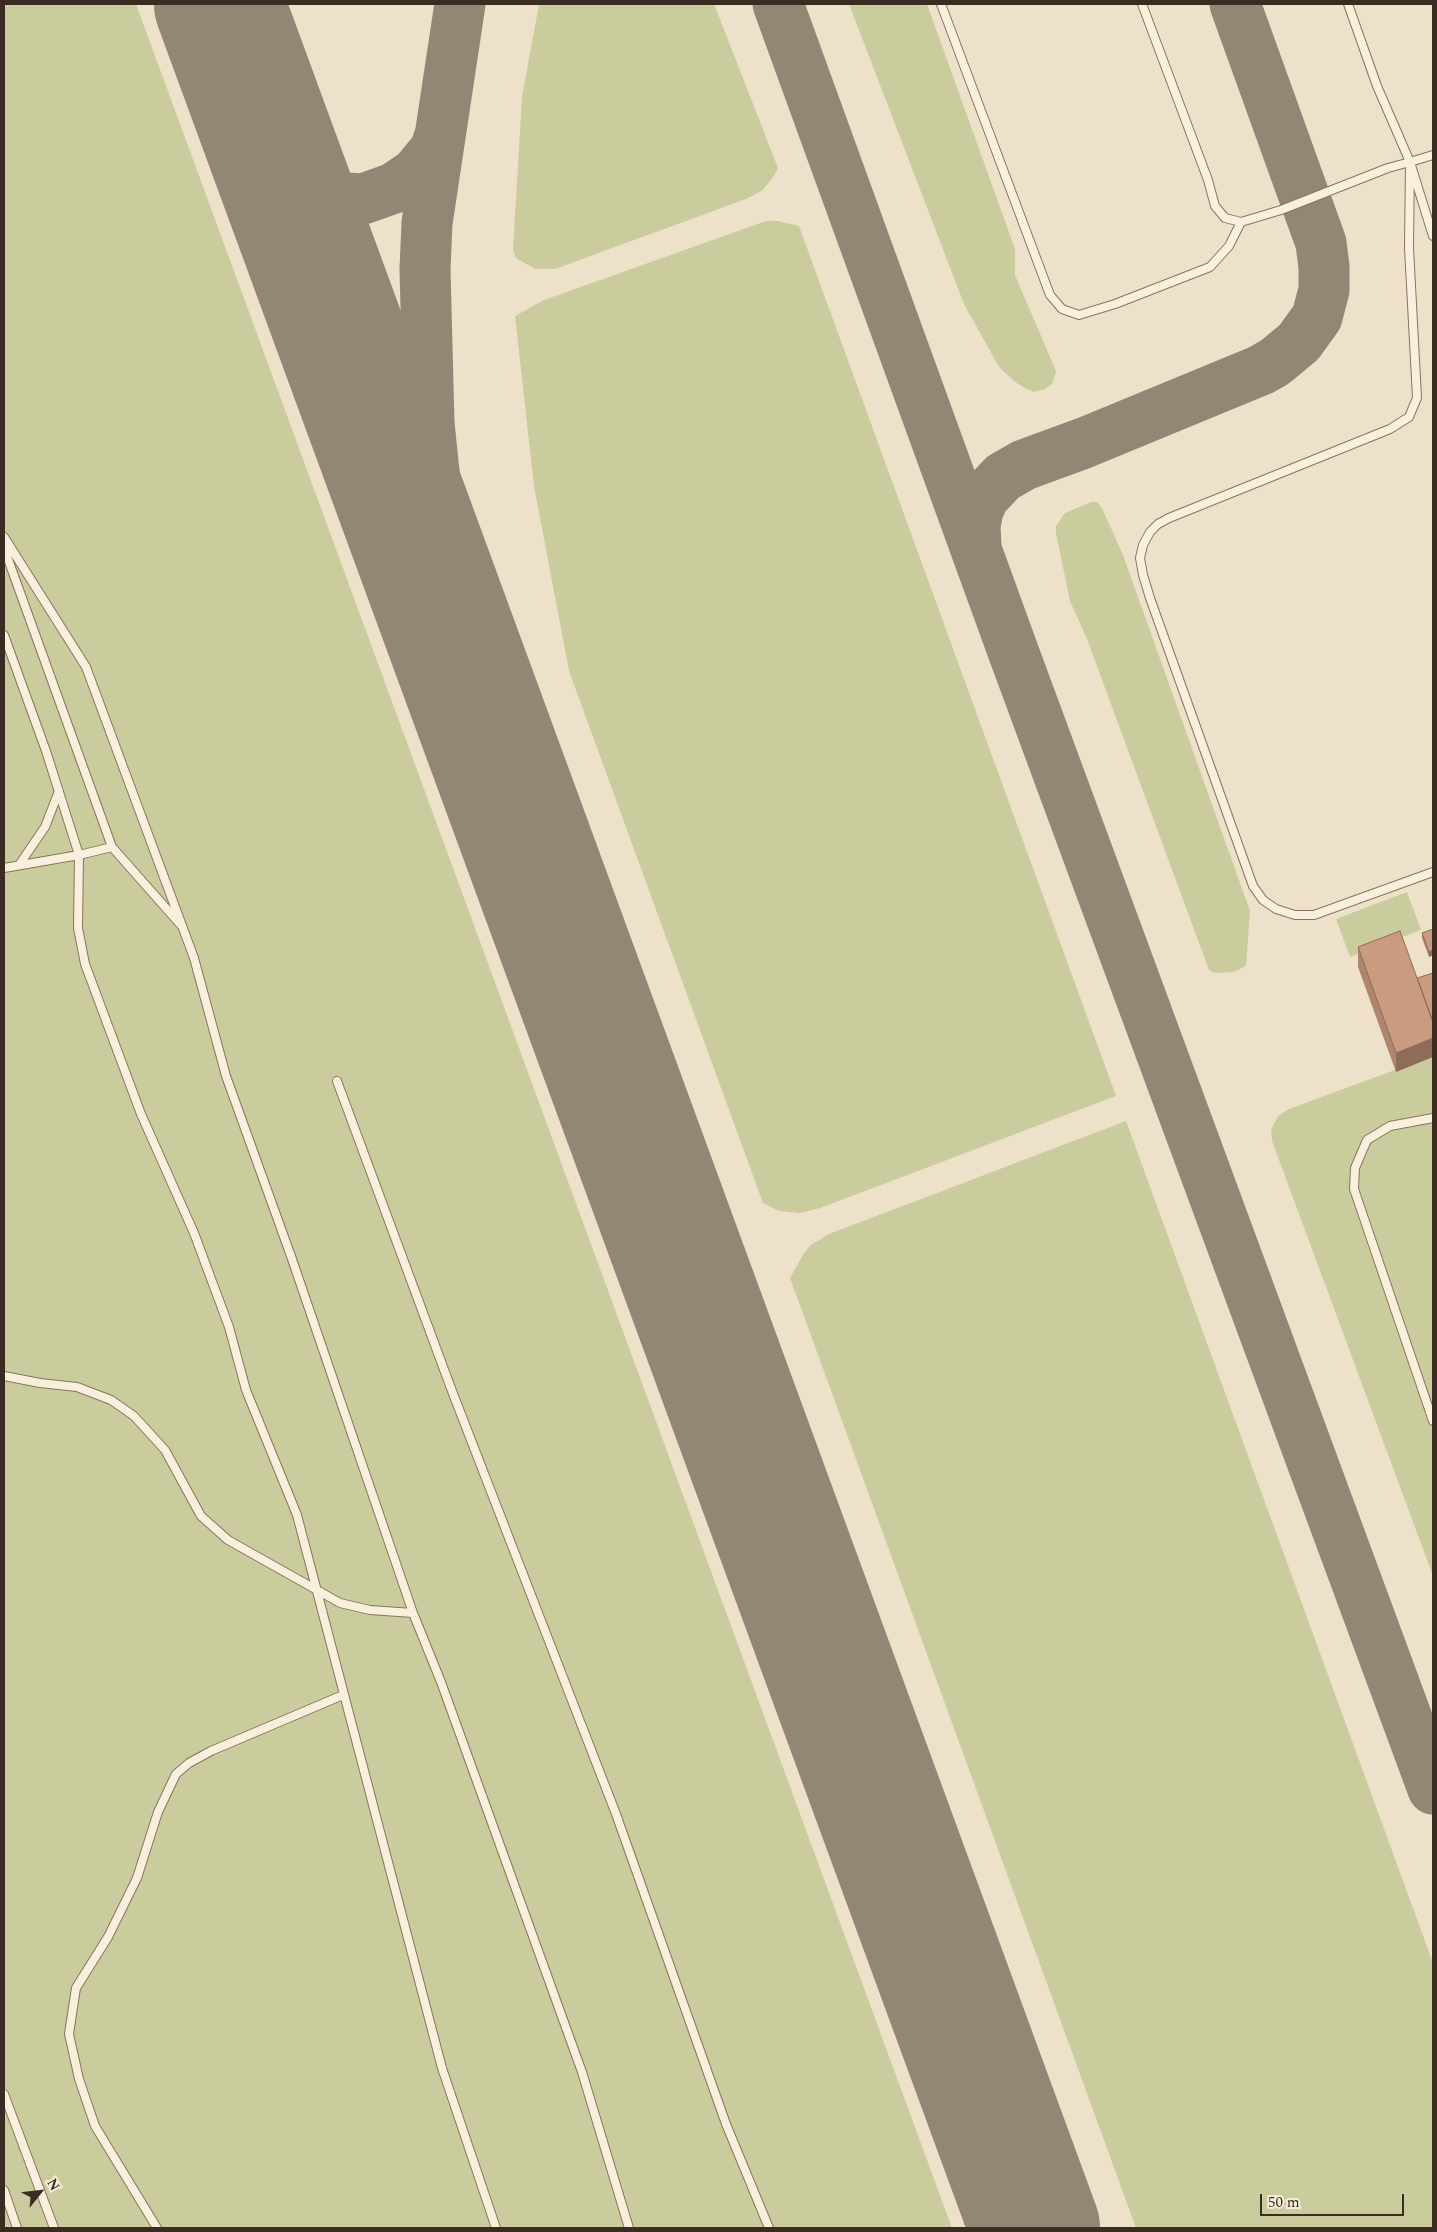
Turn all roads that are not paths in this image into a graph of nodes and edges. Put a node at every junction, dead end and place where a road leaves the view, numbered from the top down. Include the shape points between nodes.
1 (941, 4) edge
2 (1142, 4) edge
3 (1348, 4) edge
4 (1433, 155) edge
5 (1410, 162) junction
6 (1240, 222) junction
7 (1433, 236) edge
8 (4, 536) edge
9 (4, 548) edge
10 (4, 635) edge
11 (59, 791) junction
12 (112, 847) junction
13 (79, 856) junction
14 (19, 865) junction
15 (4, 868) edge
16 (1433, 872) edge
17 (183, 928) junction
18 (337, 1081) dead end
19 (1433, 1118) edge
20 (4, 1376) edge
21 (1433, 1421) edge
22 (316, 1588) junction
23 (413, 1613) junction
24 (343, 1695) junction
25 (4, 2094) edge
26 (4, 2190) edge
27 (17, 2228) edge
28 (54, 2228) edge
29 (157, 2228) edge
30 (496, 2228) edge
31 (629, 2228) edge
32 (769, 2228) edge

1 - 6 lane via 1032,250 1050,295 1062,308 1079,315 1210,267 1229,246
2 - 6 lane via 1215,206 1225,218
3 - 5 lane via 1377,86
4 - 5 lane
5 - 6 lane
5 - 7 lane
5 - 16 lane via 1409,248 1417,398 1409,418 1390,430 1169,518 1150,532 1140,558 1150,598 1253,886 1263,900 1276,909 1295,915 1314,915
8 - 17 lane via 86,667
9 - 12 lane
10 - 11 lane
11 - 13 lane
11 - 14 lane via 45,827
12 - 13 lane
12 - 17 lane
13 - 14 lane
13 - 22 lane via 78,928 85,964 141,1114 194,1233 229,1327 246,1390 297,1515
14 - 15 lane
17 - 23 lane via 226,1076
18 - 32 lane via 616,1814 726,2124
19 - 21 lane via 1390,1126 1367,1140 1355,1168 1354,1189
20 - 22 lane via 40,1384 77,1387 110,1400 134,1416 165,1450 201,1516 228,1540
22 - 23 lane via 340,1603 370,1610
22 - 24 lane
23 - 31 lane via 582,2072
24 - 29 lane via 211,1751 176,1774 158,1812 138,1878 108,1937 76,1988 69,2034 82,2088 95,2126
24 - 30 lane via 442,2068
25 - 28 lane
26 - 27 lane

